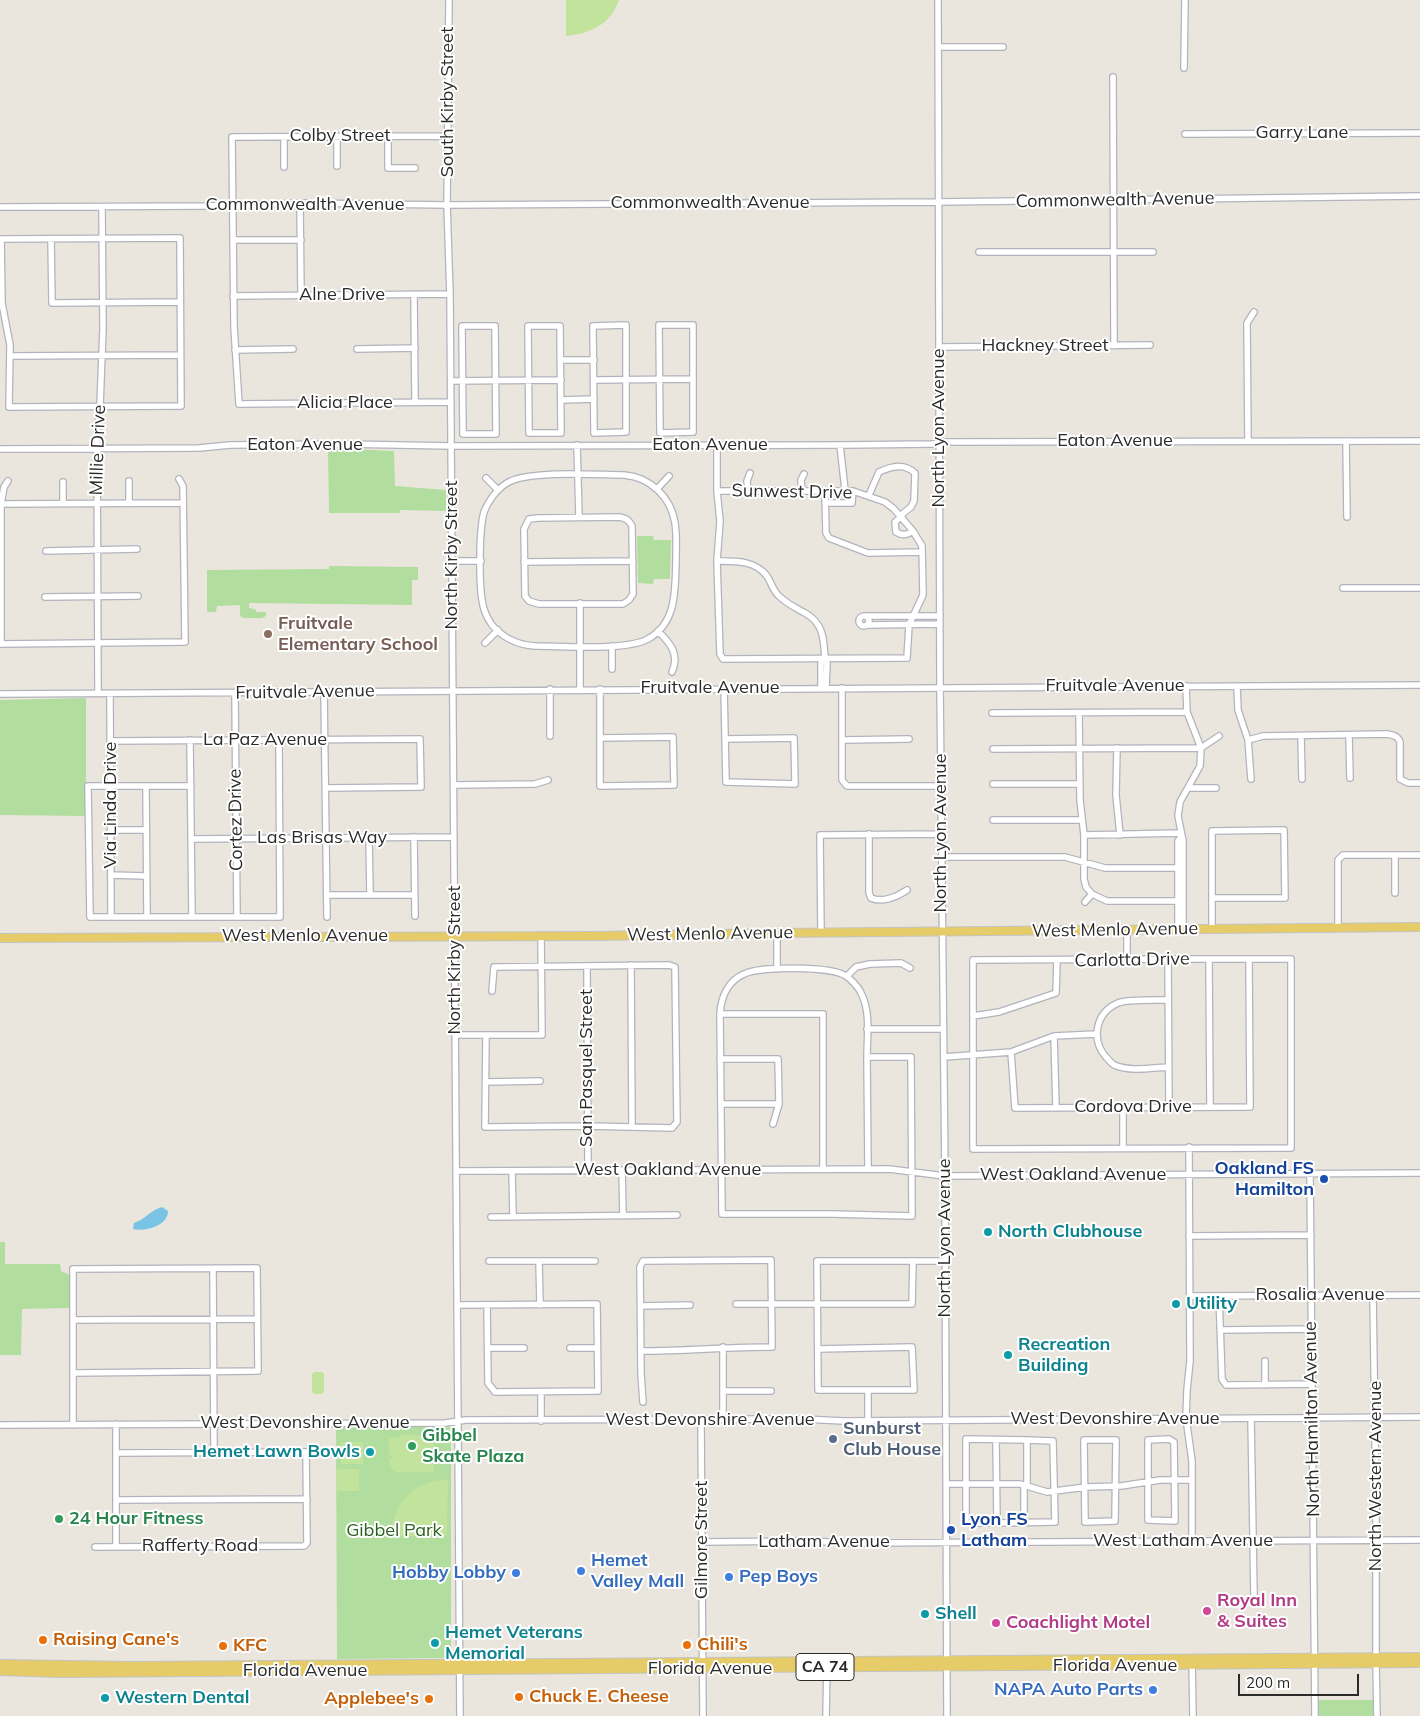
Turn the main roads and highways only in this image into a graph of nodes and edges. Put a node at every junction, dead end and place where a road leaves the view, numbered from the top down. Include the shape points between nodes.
1 (1420, 928) edge
2 (0, 938) edge
3 (1420, 1657) edge
4 (1110, 1659) junction
5 (1376, 1660) junction
6 (570, 1662) junction
7 (622, 1662) junction
8 (1192, 1662) junction
9 (948, 1663) junction
10 (0, 1664) edge
11 (292, 1664) junction
12 (331, 1664) junction
13 (1420, 1664) edge
14 (702, 1665) junction
15 (460, 1666) junction
16 (1046, 1666) junction
17 (516, 1670) junction
18 (562, 1670) junction
19 (0, 1671) edge
20 (306, 1671) junction
21 (260, 1672) junction

1 - 2 main road, West Menlo Avenue
3 - 5 main road, Florida Avenue
4 - 8 main road, Florida Avenue
4 - 9 main road, Florida Avenue
4 - 16 main road via 1110,1662
5 - 8 main road, Florida Avenue / CA 74
5 - 13 main road, Florida Avenue / CA 74
6 - 7 main road, Florida Avenue
6 - 15 main road, Florida Avenue
6 - 17 main road
7 - 14 main road, Florida Avenue
7 - 18 main road via 615,1665 576,1665
8 - 16 main road, Florida Avenue / CA 74
9 - 14 main road, Florida Avenue / CA 74
9 - 16 main road, Florida Avenue / CA 74
10 - 11 main road, Florida Avenue
11 - 12 main road, Florida Avenue
11 - 21 main road via 291,1668
12 - 15 main road, Florida Avenue
12 - 20 main road
14 - 18 main road, Florida Avenue / CA 74
15 - 17 main road, Florida Avenue / CA 74
15 - 20 main road, Florida Avenue / CA 74
17 - 18 main road, Florida Avenue / CA 74
19 - 21 main road, Florida Avenue / CA 74
20 - 21 main road, Florida Avenue / CA 74

